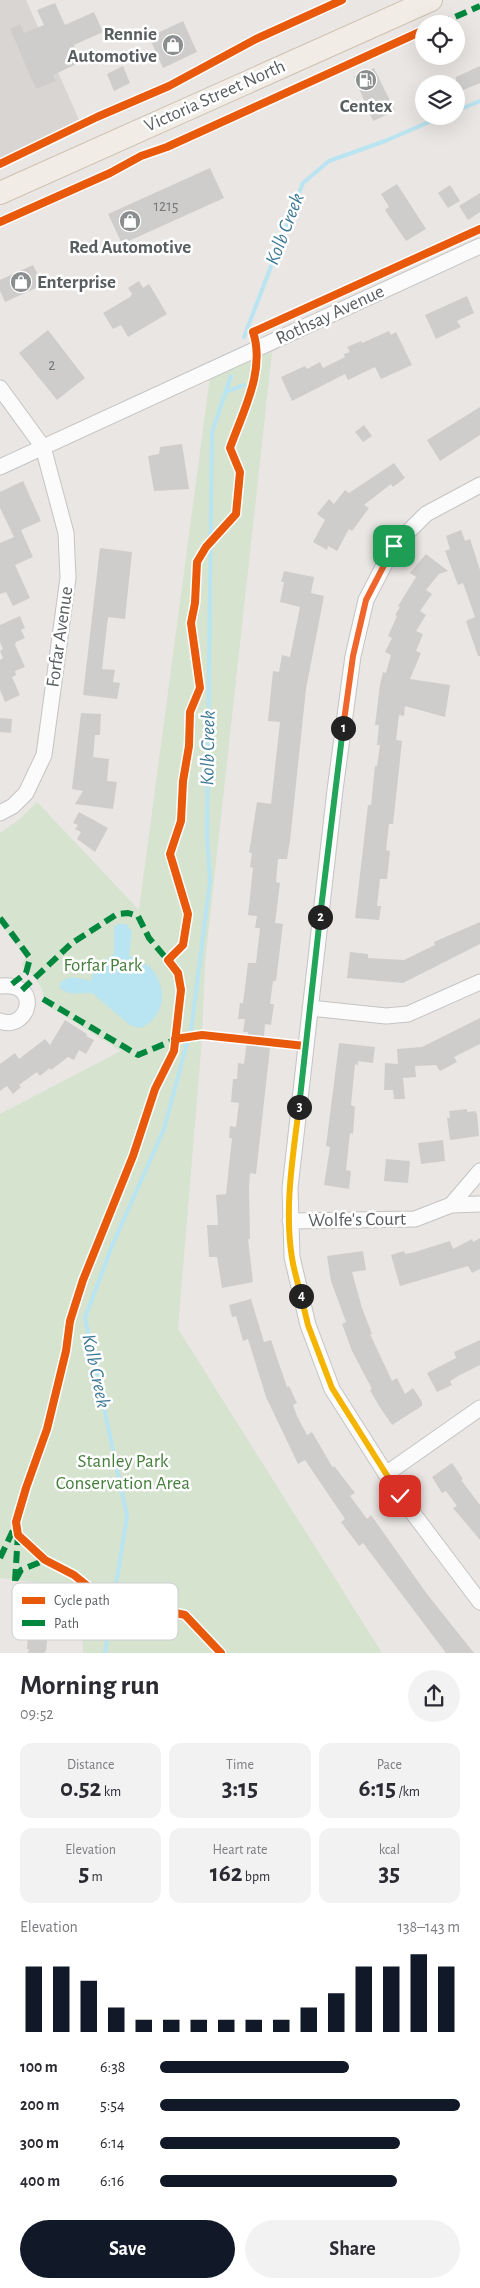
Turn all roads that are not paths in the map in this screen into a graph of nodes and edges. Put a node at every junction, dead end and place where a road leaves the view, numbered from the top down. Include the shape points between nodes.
1 (431, 0) edge
2 (0, 193) edge
3 (480, 246) edge
4 (0, 388) edge
5 (44, 447) junction
6 (0, 468) edge
7 (480, 485) edge
8 (0, 813) edge
9 (480, 982) edge
10 (0, 986) edge
11 (310, 1008) junction
12 (0, 1021) edge
13 (480, 1171) edge
14 (480, 1204) edge
15 (451, 1205) junction
16 (290, 1221) junction
17 (480, 1408) edge
18 (386, 1474) junction
19 (480, 1602) edge

1 - 2 main road, Victoria Street North
3 - 5 street, Rothsay Avenue
4 - 5 street, Forfar Avenue
5 - 6 street
5 - 8 street, Forfar Avenue via 66,533 68,578 44,755 26,793
7 - 11 street via 426,514 394,546 366,600 353,656
9 - 11 street via 408,1014 386,1016
10 - 12 street via 12,984 19,987 27,1003 16,1021
11 - 16 street via 290,1188
13 - 15 street, Wolfe's Court
14 - 15 street, Wolfe's Court
15 - 16 street, Wolfe's Court via 414,1219
16 - 18 street via 292,1257 308,1325 332,1388
17 - 18 street
18 - 19 street

